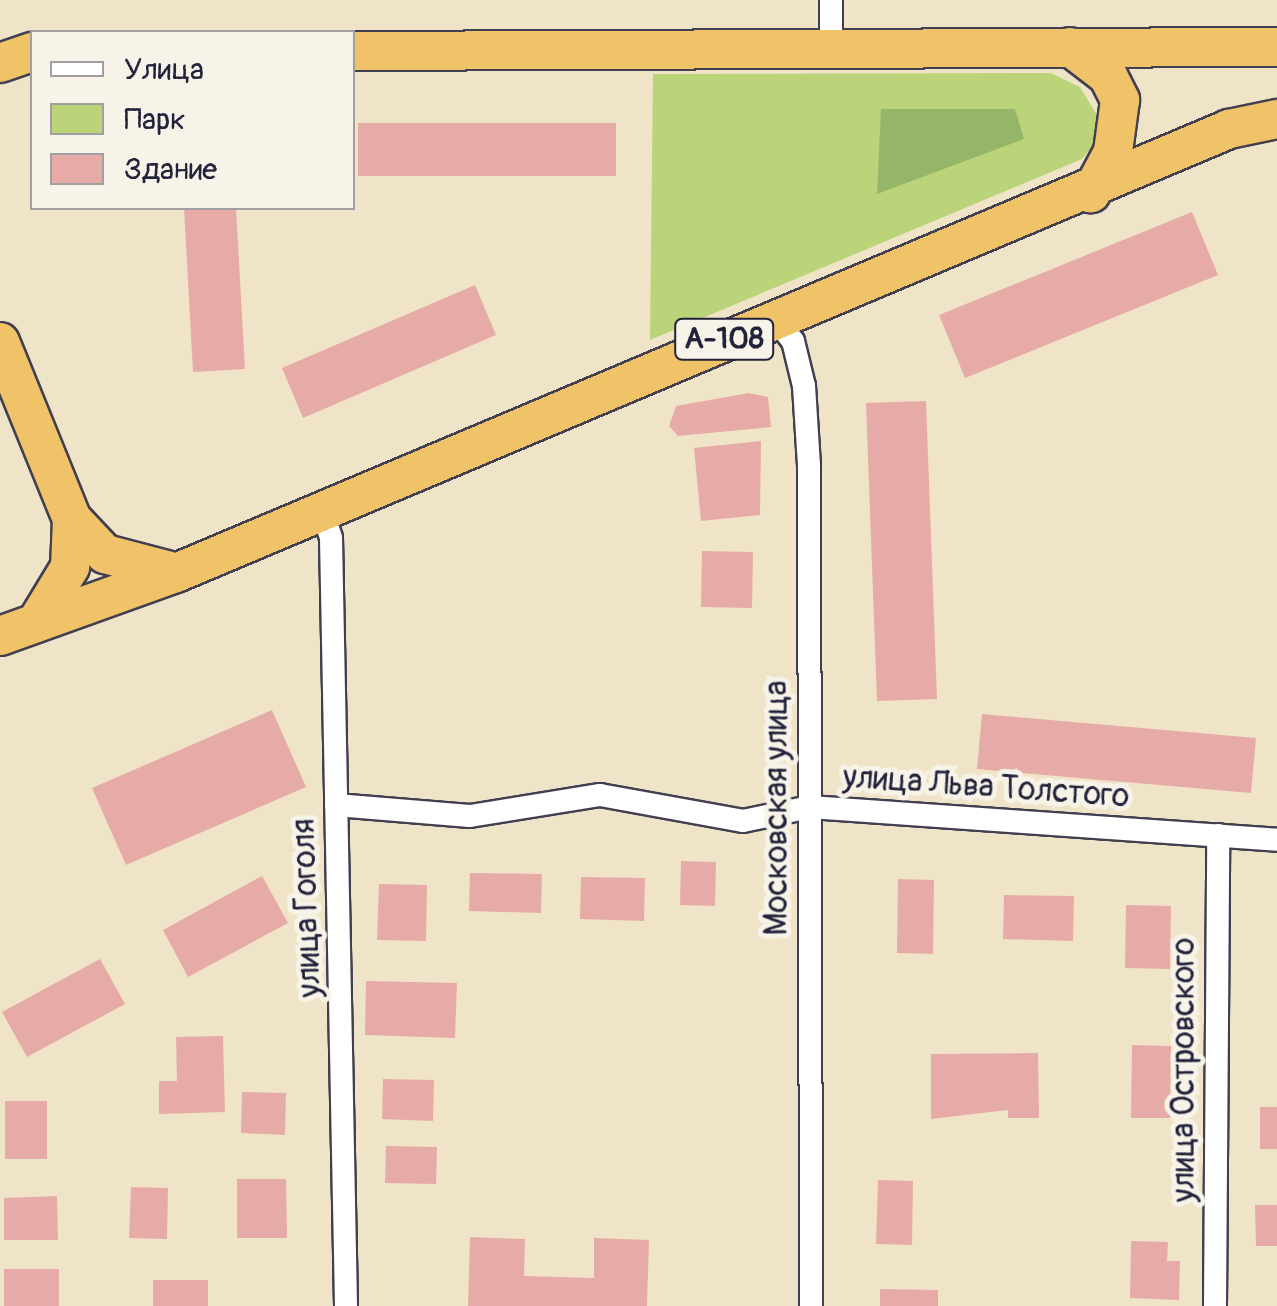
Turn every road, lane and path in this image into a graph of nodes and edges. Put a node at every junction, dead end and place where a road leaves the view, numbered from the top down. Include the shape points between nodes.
1 (831, 0) edge
2 (831, 47) junction
3 (1070, 47) junction
4 (1277, 47) edge
5 (355, 52) edge
6 (30, 53) edge
7 (0, 63) edge
8 (1277, 119) edge
9 (1091, 193) junction
10 (774, 317) junction
11 (0, 342) edge
12 (322, 510) junction
13 (72, 519) junction
14 (176, 572) junction
15 (36, 623) junction
16 (0, 636) edge
17 (336, 804) junction
18 (810, 808) junction
19 (1218, 834) junction
20 (1277, 840) edge
21 (346, 1306) edge
22 (811, 1306) edge
23 (1215, 1306) edge

1 - 2 street
2 - 3 highway
2 - 5 highway
3 - 4 highway
3 - 9 highway via 1108,76 1120,100 1118,137
6 - 7 highway
8 - 9 highway, А-108 via 1229,129
9 - 10 highway, А-108
10 - 12 highway, А-108
10 - 18 street, Московская улица via 796,356 810,466
11 - 13 highway
12 - 14 highway, А-108
12 - 17 street, улица Гоголя via 331,538
13 - 14 highway via 105,554
13 - 15 highway via 70,567
14 - 15 highway, А-108
15 - 16 highway, А-108
17 - 18 street, улица Льва Толстого via 470,816 600,795 743,821
17 - 21 street, улица Гоголя
18 - 19 street, улица Льва Толстого
18 - 22 street, Московская улица
19 - 20 street, улица Льва Толстого
19 - 23 street, улица Островского

